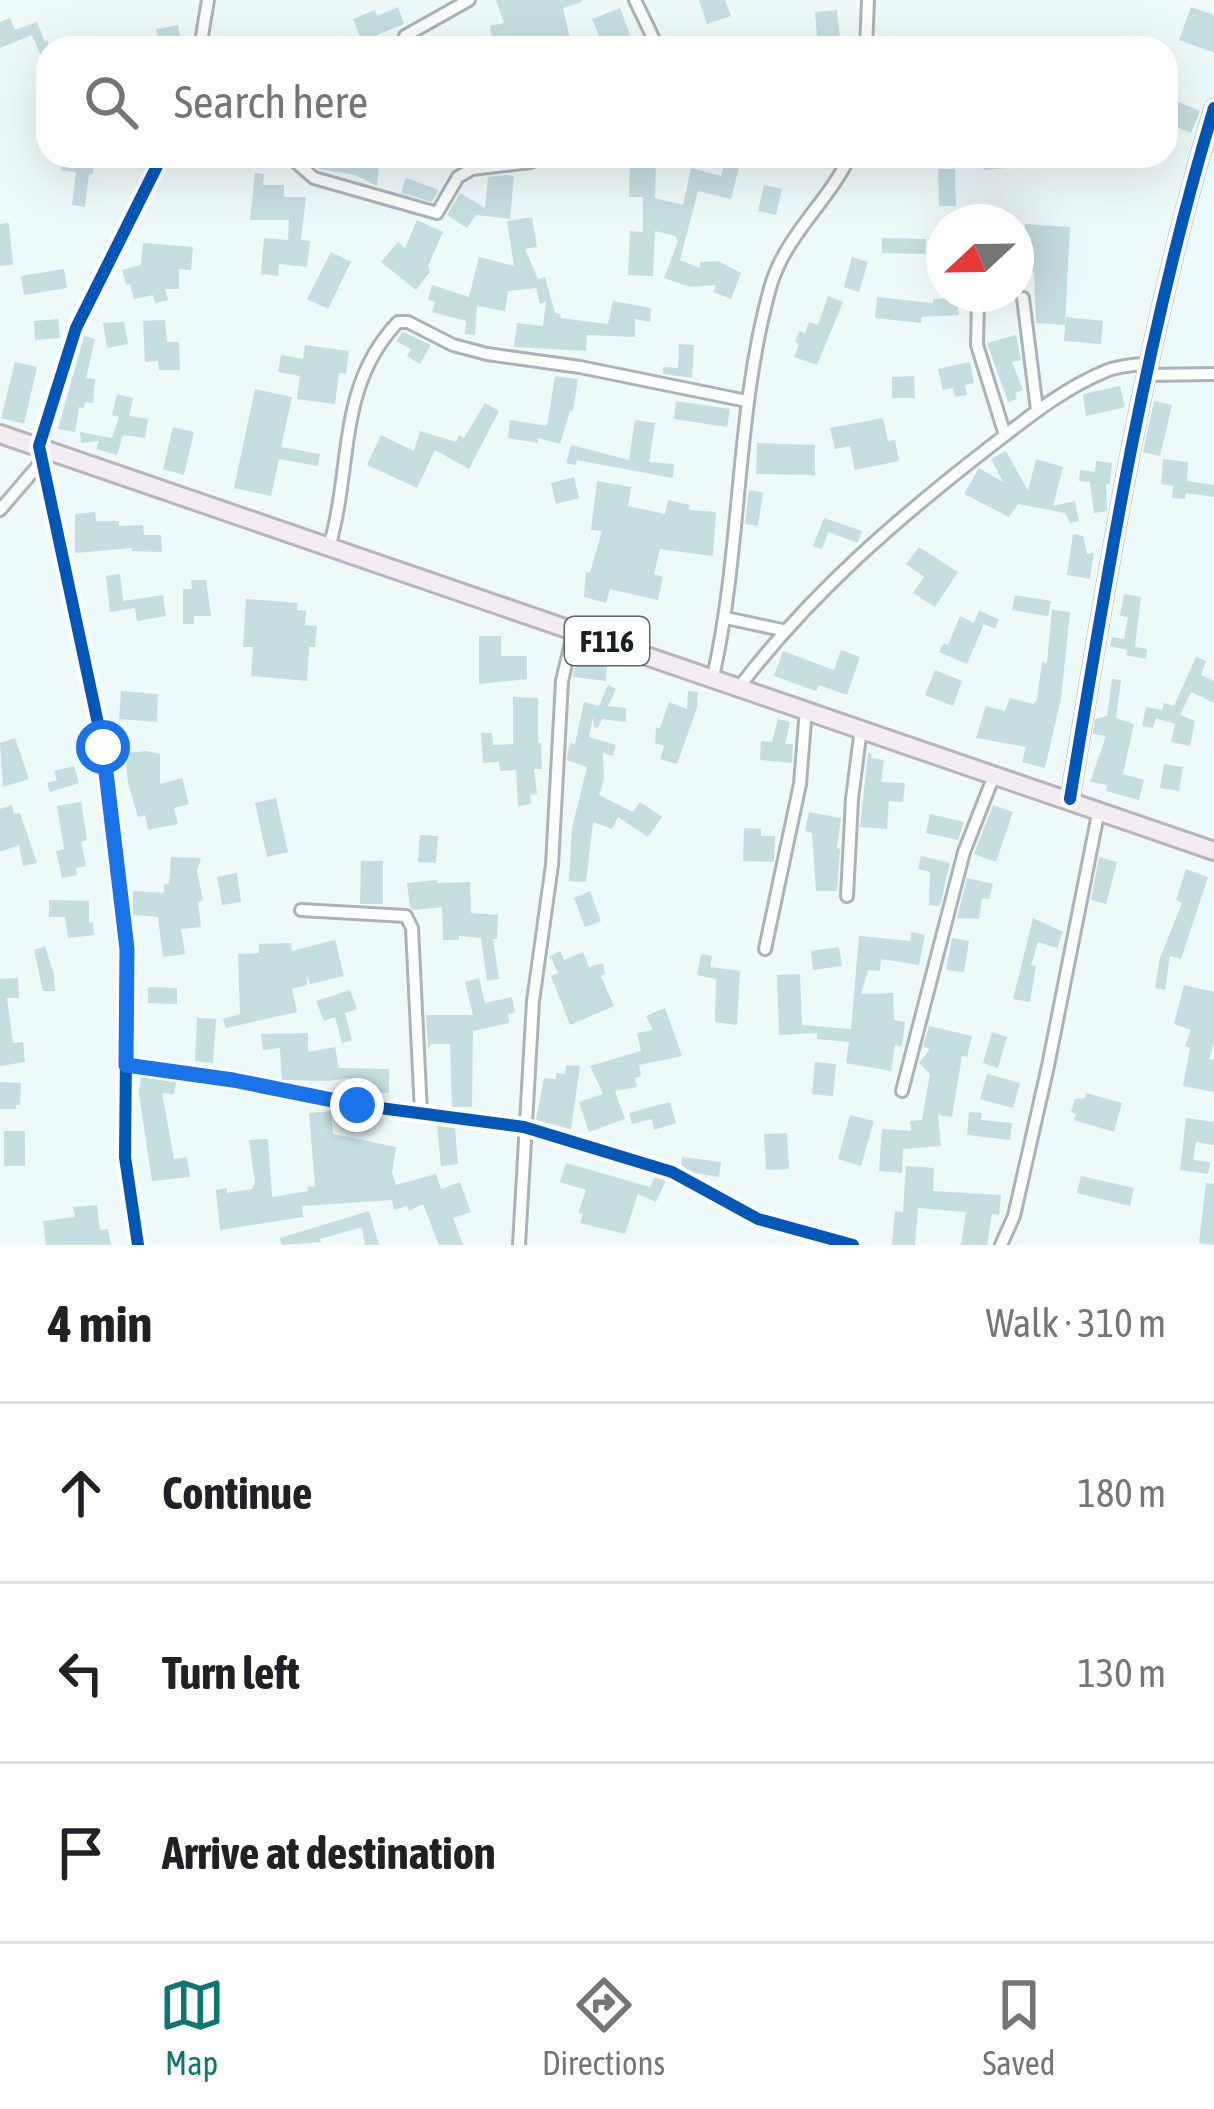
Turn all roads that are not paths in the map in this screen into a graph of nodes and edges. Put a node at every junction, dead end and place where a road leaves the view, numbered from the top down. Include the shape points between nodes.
1 (208, 0) edge
2 (469, 0) edge
3 (635, 0) edge
4 (868, 0) edge
5 (202, 36) edge
6 (405, 36) edge
7 (652, 36) edge
8 (866, 36) edge
9 (1214, 108) edge
10 (156, 168) edge
11 (303, 168) edge
12 (480, 168) edge
13 (845, 168) edge
14 (978, 312) edge
15 (1025, 312) edge
16 (1150, 369) junction
17 (1214, 374) edge
18 (747, 401) junction
19 (1037, 410) junction
20 (0, 434) edge
21 (1005, 435) junction
22 (41, 454) junction
23 (0, 511) edge
24 (329, 547) junction
25 (726, 618) junction
26 (574, 630) junction
27 (782, 631) junction
28 (712, 677) junction
29 (740, 686) junction
30 (806, 709) junction
31 (861, 728) junction
32 (995, 773) junction
33 (1070, 799) junction
34 (1099, 809) junction
35 (1214, 851) edge
36 (848, 896) dead end
37 (301, 910) dead end
38 (765, 949) dead end
39 (126, 1065) junction
40 (902, 1091) dead end
41 (421, 1113) junction
42 (524, 1127) junction
43 (138, 1245) edge
44 (519, 1245) edge
45 (853, 1245) edge
46 (1000, 1245) edge

1 - 5 street
2 - 6 street
3 - 7 street
4 - 8 street
9 - 16 street via 1181,215
10 - 22 street via 76,328
11 - 12 street via 436,213 458,177
13 - 18 street via 788,242
14 - 21 street via 977,345
15 - 19 street
16 - 17 street
16 - 19 street via 1106,370
16 - 33 street
18 - 24 street via 487,354 398,322 367,360 351,411
18 - 25 street
19 - 21 street
20 - 22 main road, F116
21 - 27 street via 868,545
22 - 23 street
22 - 24 main road, F116
22 - 39 street via 103,747 127,949
24 - 26 main road, F116
25 - 27 street
25 - 28 street
26 - 28 main road, F116
26 - 42 street via 562,681
27 - 29 street
28 - 29 main road, F116
29 - 30 main road, F116
30 - 31 main road, F116
30 - 38 street via 800,784
31 - 32 main road, F116
31 - 36 street
32 - 33 main road, F116
32 - 40 street via 964,852
33 - 34 main road, F116
34 - 35 main road, F116
34 - 46 street via 1044,1087
37 - 41 street via 406,916
39 - 41 street
39 - 43 street via 125,1156
41 - 42 street
42 - 44 street
42 - 45 street via 672,1172 758,1219

